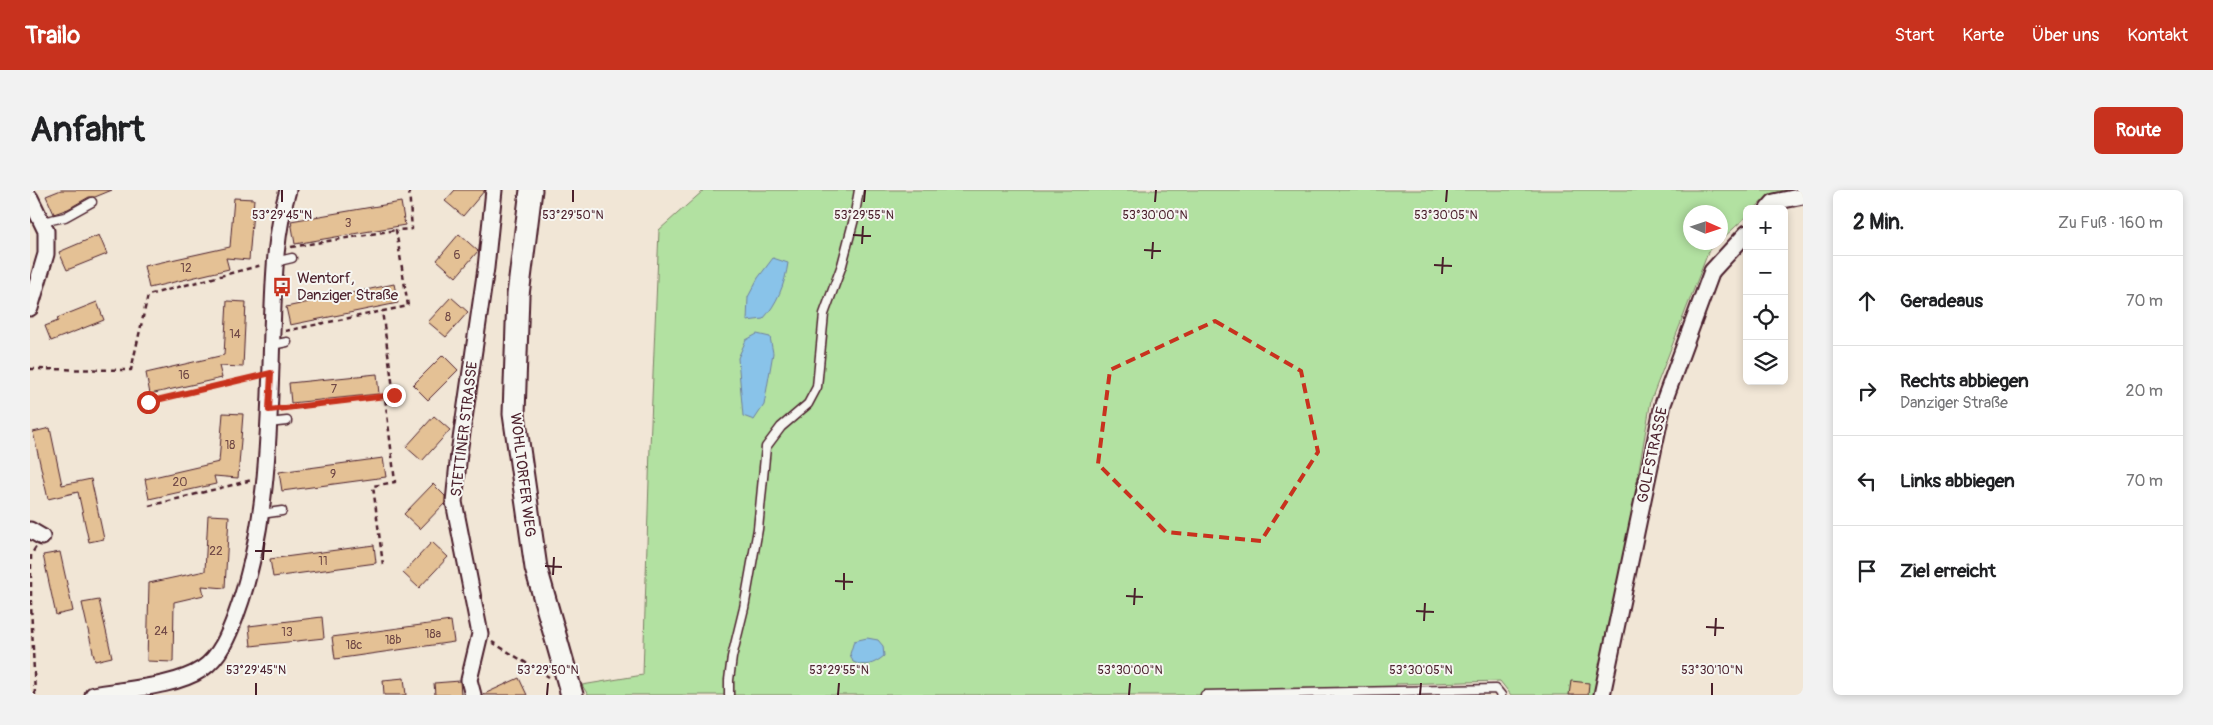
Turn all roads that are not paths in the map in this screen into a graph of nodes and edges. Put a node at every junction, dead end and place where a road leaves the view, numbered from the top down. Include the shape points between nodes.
1 (288, 190) edge
2 (494, 190) edge
3 (531, 190) edge
4 (859, 190) edge
5 (1803, 196) edge
6 (30, 198) edge
7 (92, 202) dead end
8 (1771, 205) edge
9 (42, 222) junction
10 (1743, 237) edge
11 (276, 256) junction
12 (292, 258) dead end
13 (30, 308) edge
14 (272, 339) junction
15 (287, 342) dead end
16 (268, 417) junction
17 (287, 421) dead end
18 (282, 511) dead end
19 (261, 514) junction
20 (93, 695) edge
21 (473, 695) edge
22 (572, 695) edge
23 (729, 695) edge
24 (1205, 695) edge
25 (1501, 695) edge
26 (1602, 695) edge

1 - 11 street via 279,218
2 - 21 street, STETTINER STRASSE via 454,502 480,634 469,680
3 - 22 main road, WOHLTORFER WEG via 518,295 514,414 536,568
4 - 23 lane via 842,265 824,314 814,396 766,447 758,529 732,657
5 - 8 street
6 - 9 street
7 - 9 lane via 65,217
9 - 13 street via 46,231 46,254
10 - 26 street, GOLFSTRASSE via 1712,271 1662,404
11 - 12 lane
11 - 14 street
14 - 15 lane
14 - 16 street
16 - 17 lane
16 - 19 street
18 - 19 lane
19 - 20 street via 248,593 220,650 203,668 182,678
24 - 25 lane via 1496,689

